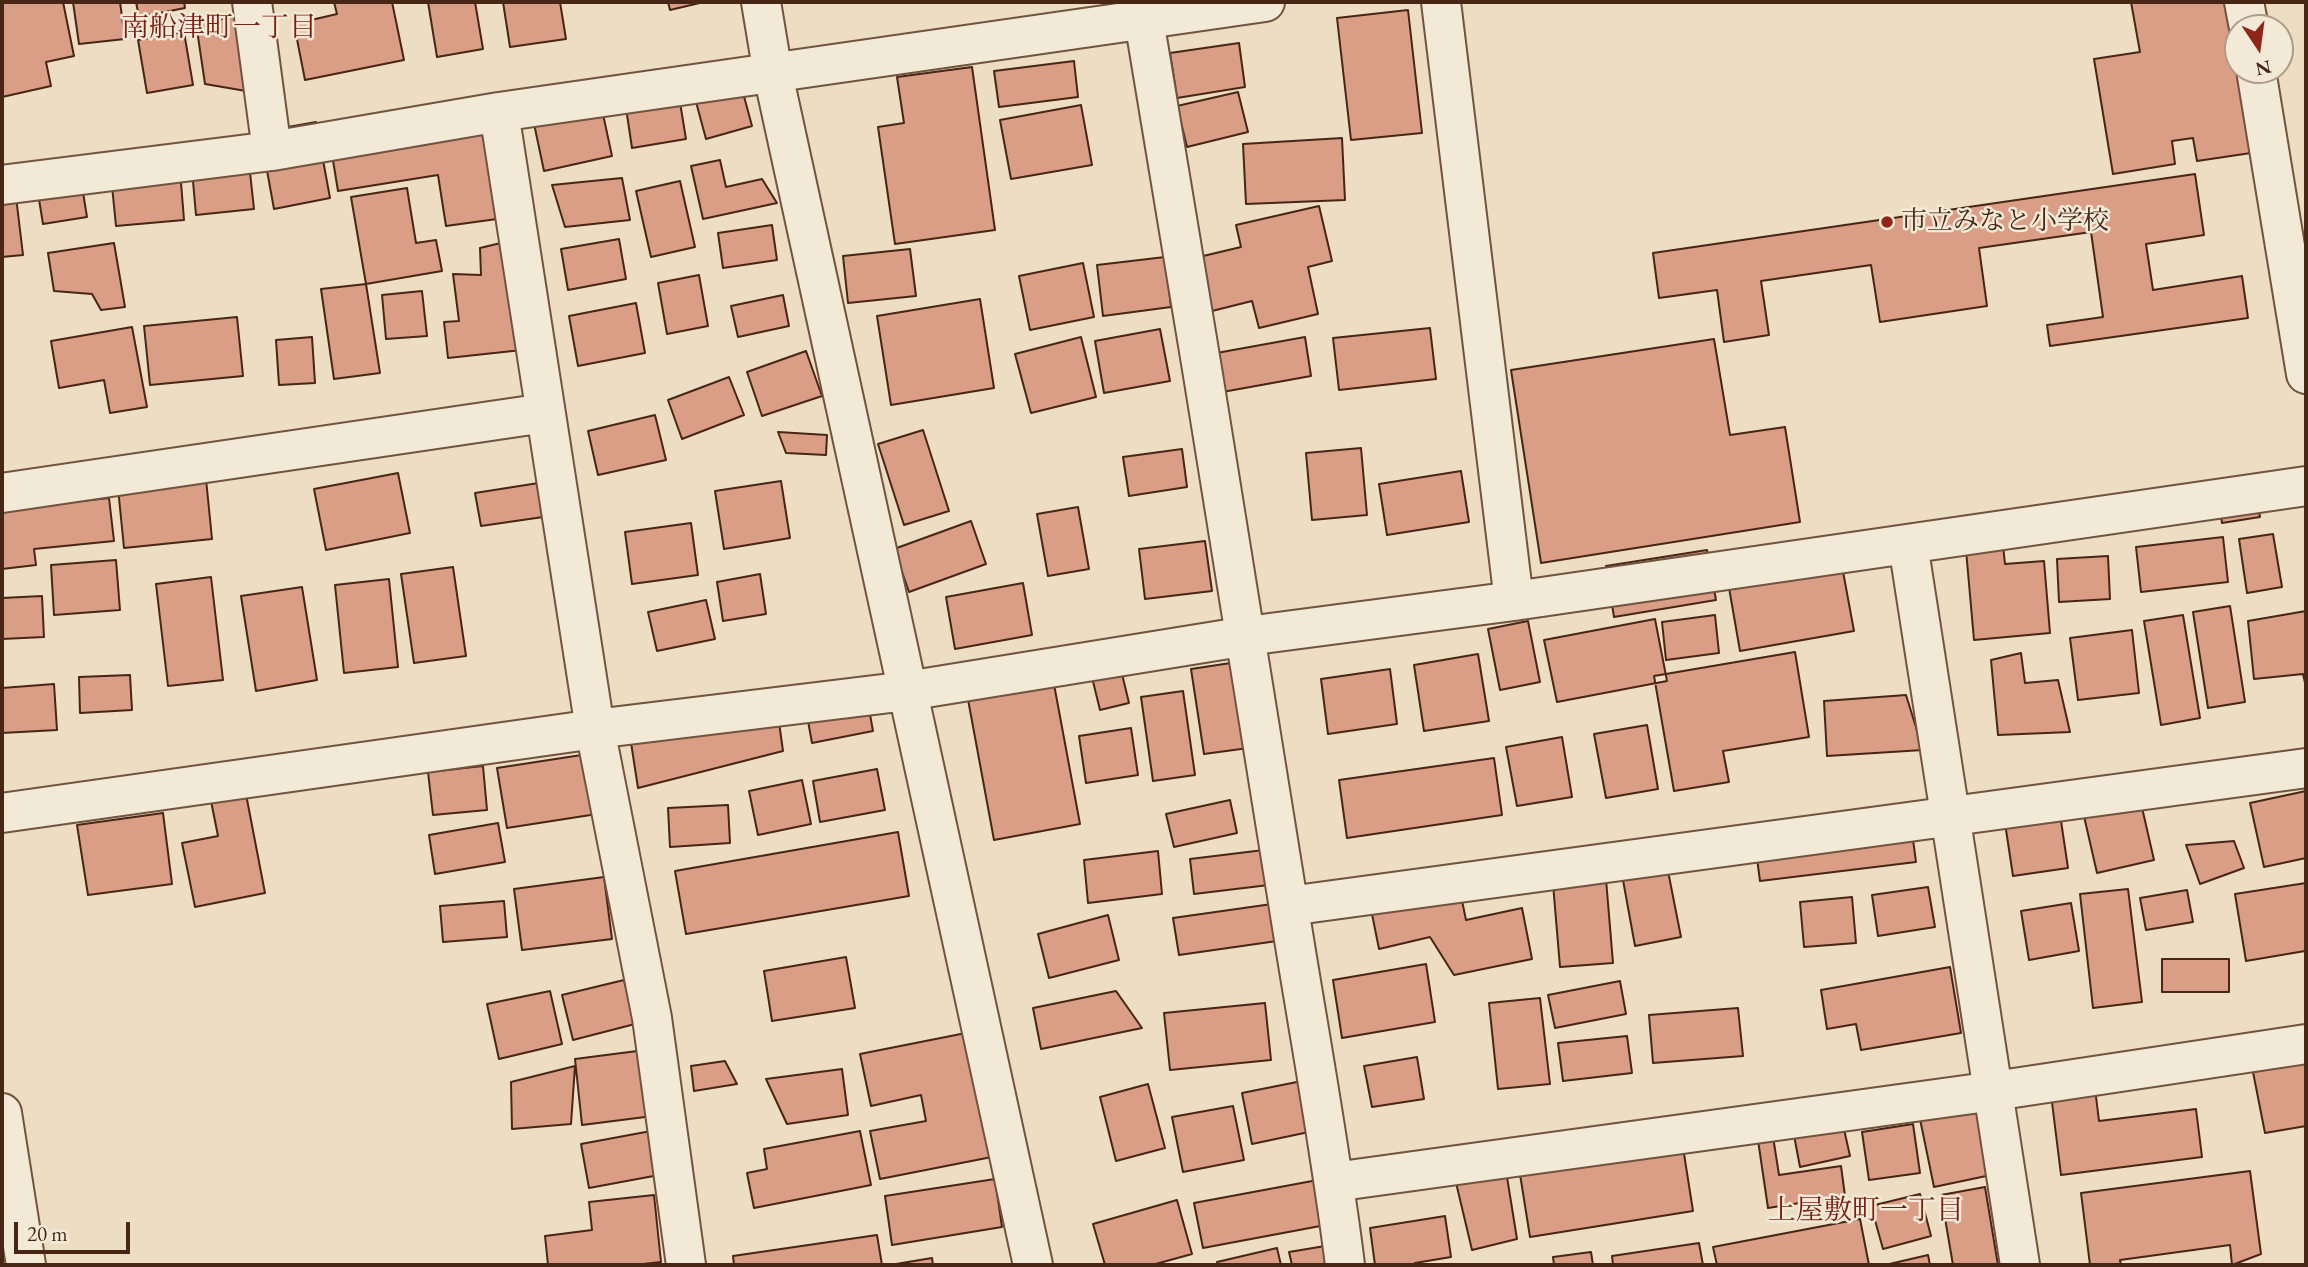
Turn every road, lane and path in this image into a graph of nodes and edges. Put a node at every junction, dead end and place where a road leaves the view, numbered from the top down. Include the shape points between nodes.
1 (252, 2) edge
2 (761, 2) edge
3 (1265, 2) edge
4 (1441, 2) edge
5 (1144, 20) junction
6 (773, 74) junction
7 (2258, 84) edge
8 (499, 112) junction
9 (272, 151) junction
10 (2, 185) edge
11 (2306, 374) edge
12 (545, 413) junction
13 (2306, 486) edge
14 (2, 493) edge
15 (1908, 544) junction
16 (1514, 601) junction
17 (1247, 636) junction
18 (907, 691) junction
19 (595, 729) junction
20 (2306, 768) edge
21 (2, 813) edge
22 (1951, 816) junction
23 (1289, 906) junction
24 (2306, 1044) edge
25 (1994, 1091) junction
26 (2, 1113) edge
27 (1334, 1182) junction
28 (26, 1265) edge
29 (686, 1265) edge
30 (1033, 1265) edge
31 (1345, 1265) edge
32 (2020, 1265) edge

1 - 9 street
2 - 6 street
3 - 5 street
4 - 16 street
5 - 6 street
5 - 17 street
6 - 8 street
6 - 18 street
7 - 11 street
8 - 9 street
8 - 12 street
9 - 10 street
12 - 14 street
12 - 19 street
13 - 15 street
15 - 16 street
15 - 22 street
16 - 17 street
17 - 18 street
17 - 23 street
18 - 19 street
18 - 30 street
19 - 21 street
19 - 29 street via 652,1018
20 - 22 street
22 - 23 street
22 - 25 street
23 - 27 street
24 - 25 street
25 - 27 street
25 - 32 street
26 - 28 street
27 - 31 street

